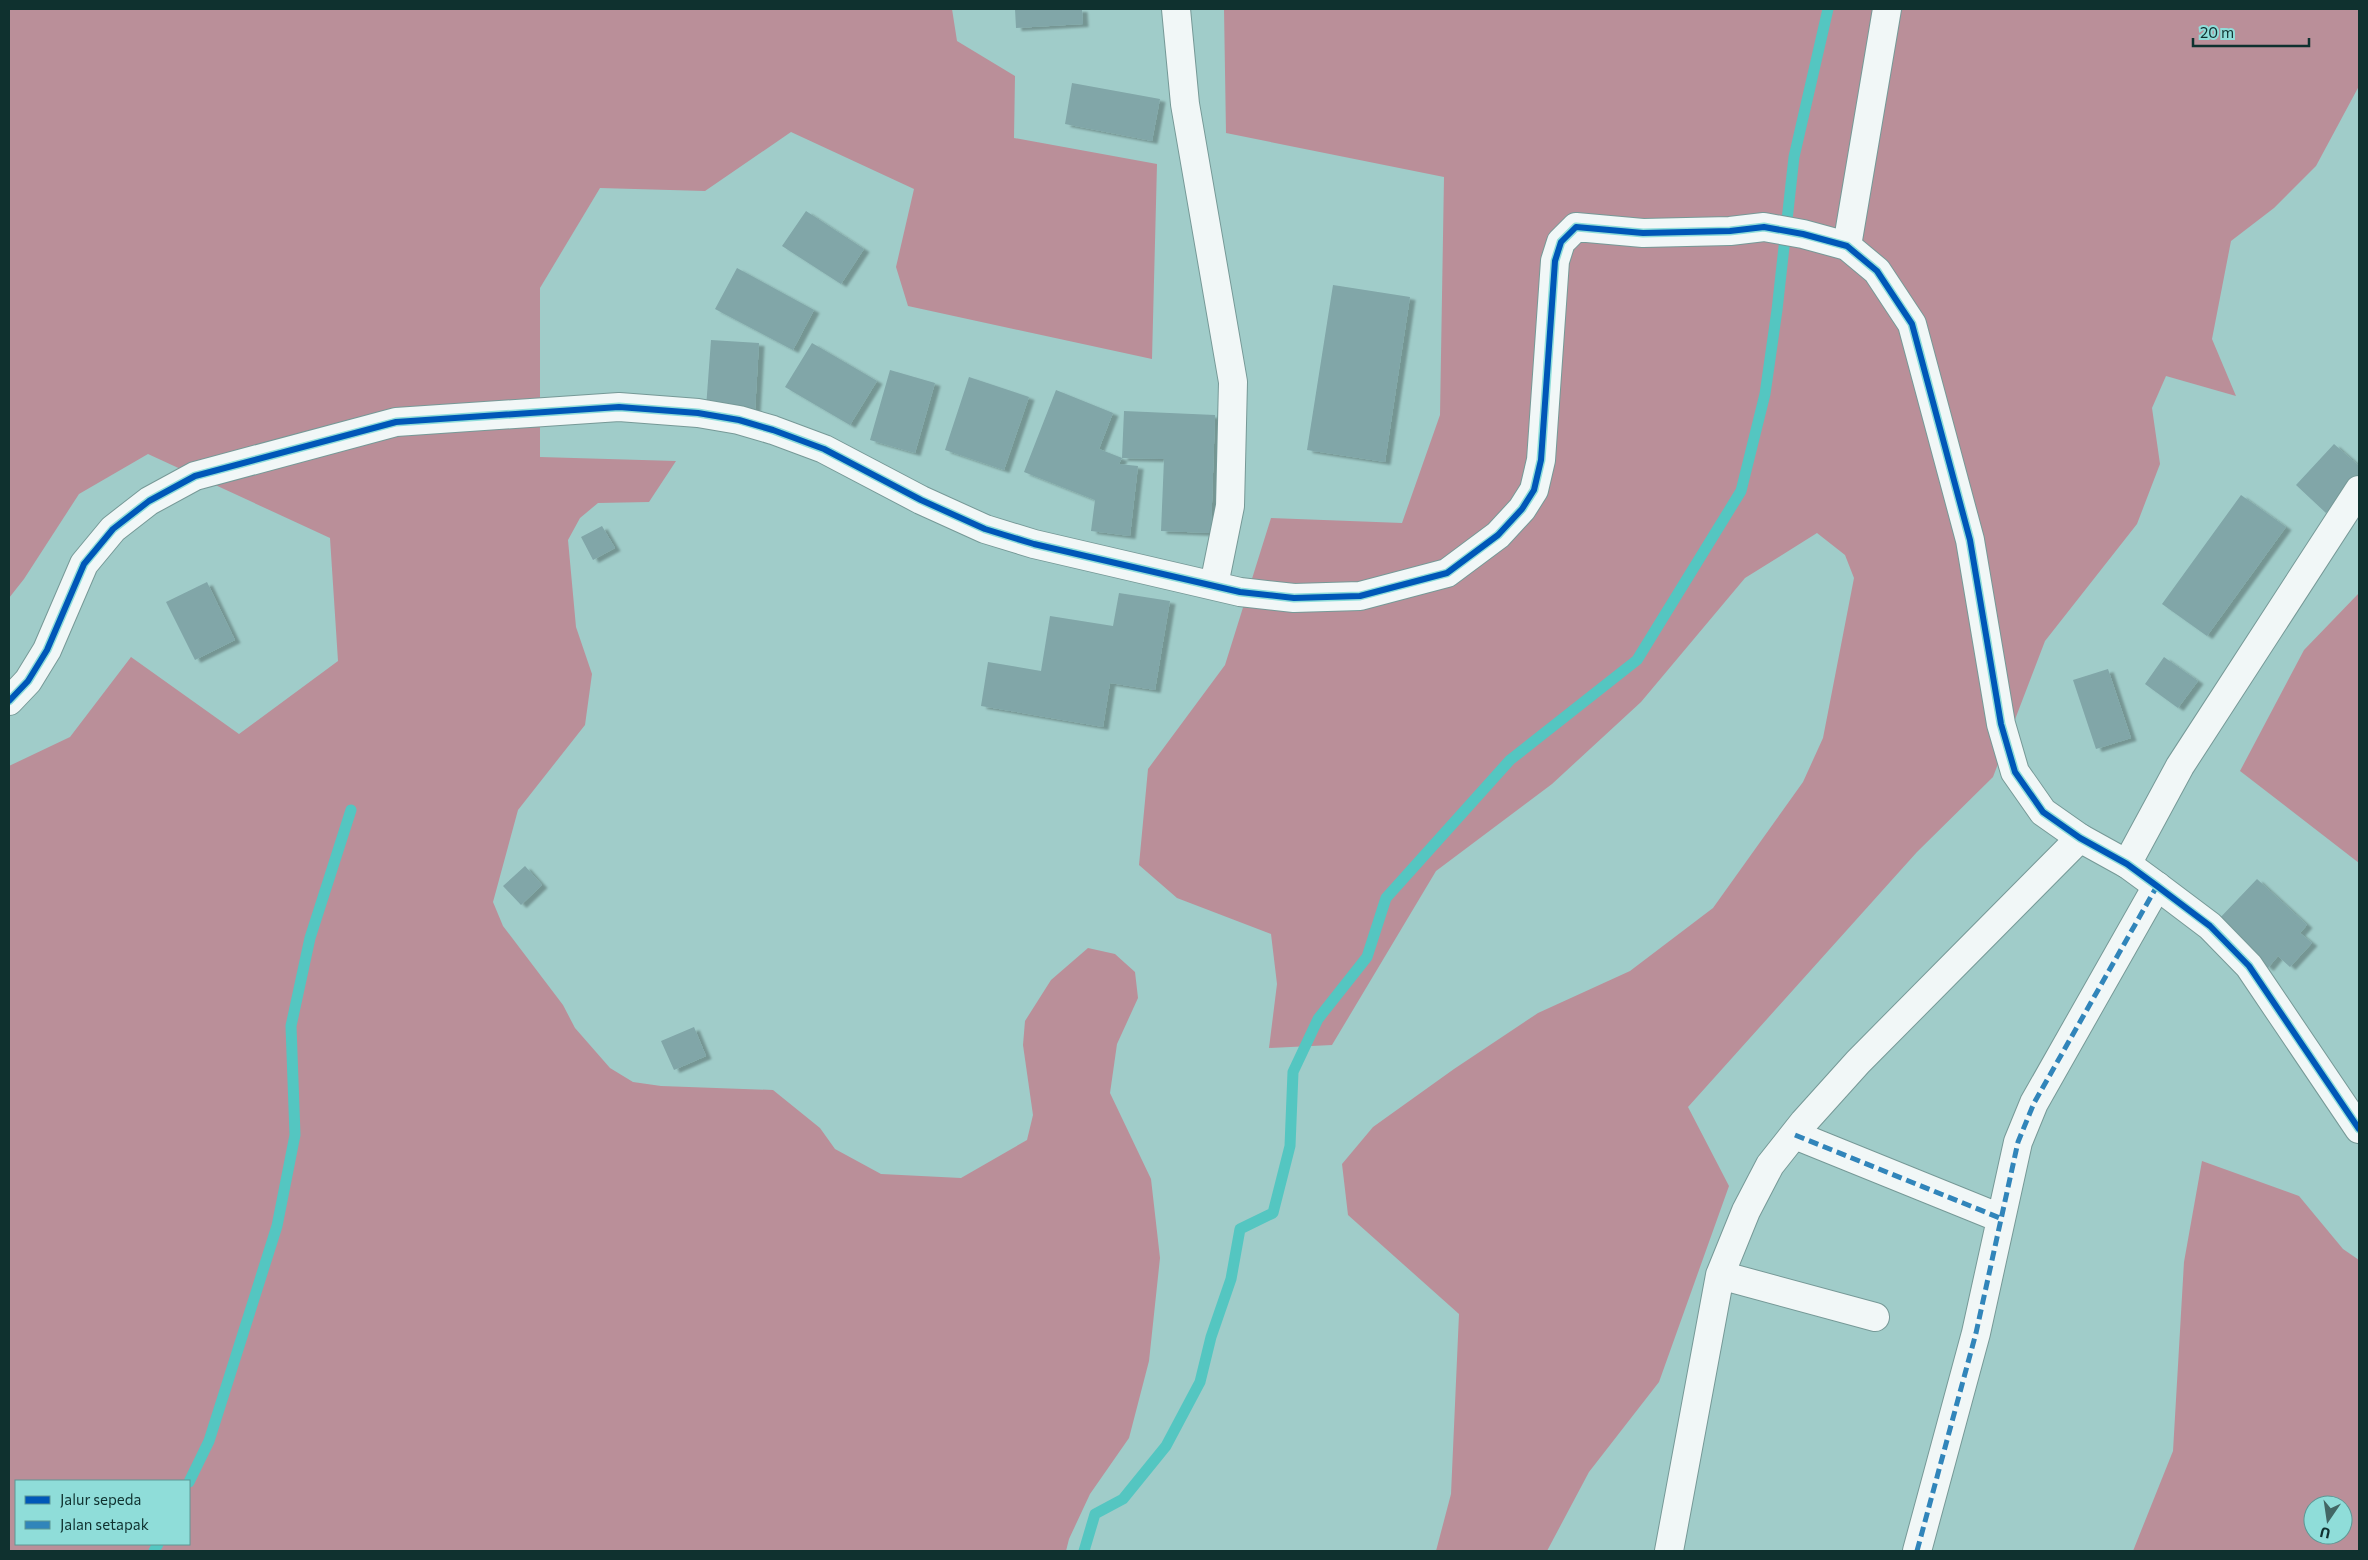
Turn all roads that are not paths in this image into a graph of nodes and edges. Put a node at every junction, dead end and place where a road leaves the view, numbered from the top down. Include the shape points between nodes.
1 (1176, 9) edge
2 (1887, 9) edge
3 (1847, 246) junction
4 (2359, 490) edge
5 (1214, 584) junction
6 (9, 702) edge
7 (2080, 838) junction
8 (2127, 864) junction
9 (2157, 886) junction
10 (2359, 1129) edge
11 (1795, 1135) junction
12 (2000, 1218) junction
13 (1720, 1275) junction
14 (1875, 1317) dead end
15 (1669, 1551) edge
16 (1917, 1551) edge

1 - 5 street via 1185,104 1233,382 1230,506
2 - 3 street
3 - 5 street via 1764,226 1730,231 1642,233 1576,227 1561,242 1556,261 1541,460 1534,490 1498,535 1447,573 1360,596 1294,598 1240,592
3 - 7 street via 1877,271 1912,324 1970,540 2001,724 2015,772 2042,812
4 - 8 street via 2180,766
5 - 6 street via 1034,544 985,529 921,500 824,449 739,420 698,413 619,407 396,422 195,476 149,501 113,529 84,564 46,650 28,681
7 - 8 street
7 - 11 street via 1858,1062
8 - 9 street
9 - 10 street via 2210,926 2249,966
9 - 12 street via 2034,1103 2018,1142
11 - 12 street
11 - 13 street via 1770,1165 1746,1211
12 - 16 street via 1976,1333
13 - 14 street
13 - 15 street

